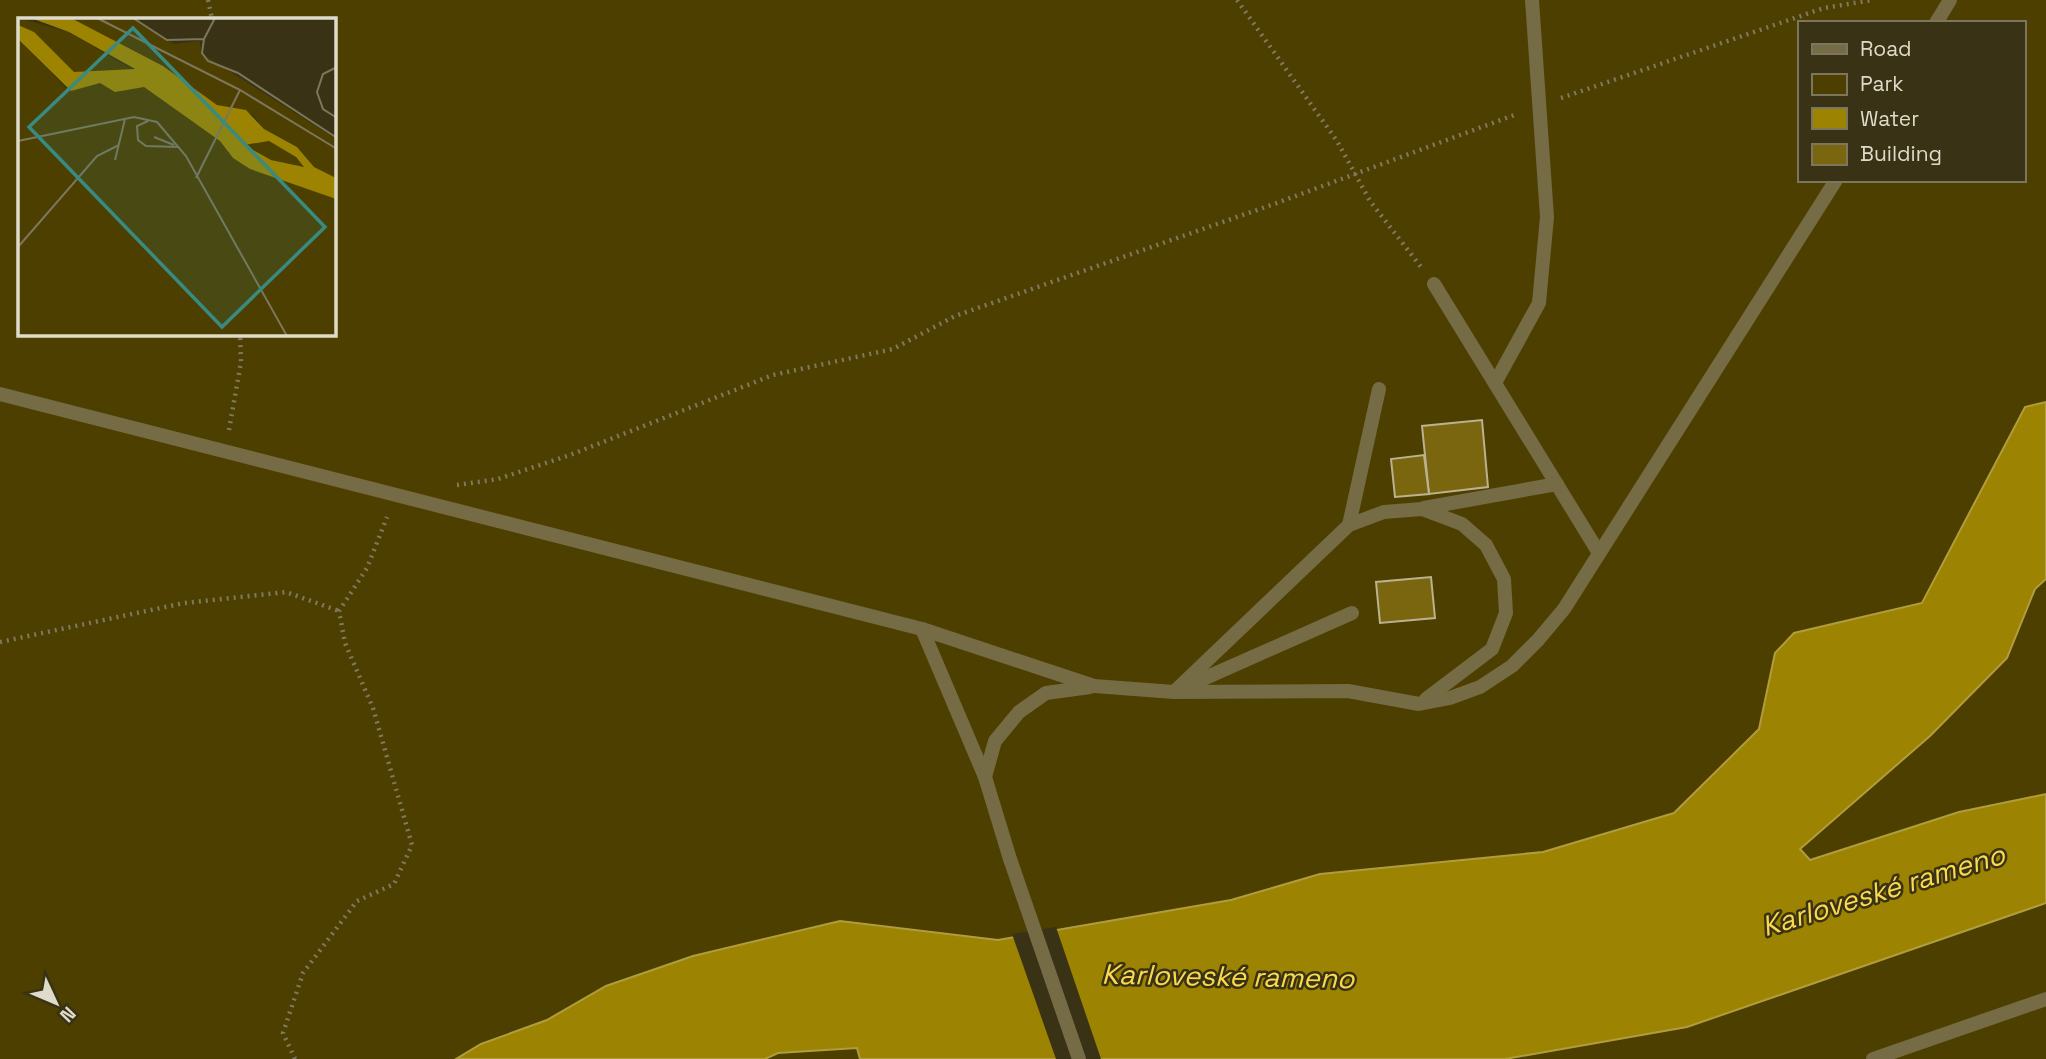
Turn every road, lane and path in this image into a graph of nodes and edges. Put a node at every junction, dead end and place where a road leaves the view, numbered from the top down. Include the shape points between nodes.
1 (208, 0) edge
2 (1237, 0) edge
3 (1532, 0) edge
4 (1872, 0) edge
5 (1950, 0) edge
6 (212, 18) edge
7 (1937, 21) edge
8 (1541, 105) junction
9 (1353, 173) junction
10 (1835, 182) edge
11 (1434, 284) joint
12 (240, 336) edge
13 (1495, 383) junction
14 (1379, 389) dead end
15 (0, 394) edge
16 (226, 451) junction
17 (1557, 484) junction
18 (447, 487) dead end
19 (396, 495) junction
20 (1422, 509) junction
21 (1349, 525) junction
22 (1600, 553) junction
23 (339, 611) junction
24 (1352, 612) dead end
25 (922, 629) junction
26 (0, 642) edge
27 (1094, 687) junction
28 (1174, 692) junction
29 (1419, 704) junction
30 (985, 777) junction
31 (2046, 999) edge
32 (295, 1059) edge
33 (1079, 1059) edge
34 (1873, 1059) edge

1 - 6 path
2 - 9 path via 1337,141
3 - 8 street
4 - 8 path via 1824,8
5 - 7 street
8 - 9 path
8 - 13 street via 1547,217 1539,303
9 - 11 path
9 - 18 path via 955,317 892,349 773,375 570,455 498,479
10 - 22 street
11 - 13 street
12 - 16 path via 241,362
13 - 17 street
14 - 21 street
15 - 16 street
16 - 19 street
17 - 20 street
17 - 22 street
19 - 23 path via 367,568
19 - 25 street
20 - 21 street via 1384,512
20 - 29 street via 1462,524 1486,545 1504,579 1506,612 1492,649
21 - 28 street
22 - 29 street via 1564,609 1512,666 1480,687
23 - 26 path via 286,592 184,603
23 - 32 path via 345,643 373,708 412,845 394,884 357,901 303,973 283,1033
24 - 28 street
25 - 27 street
25 - 30 street
27 - 28 street
27 - 30 street via 1046,693 1019,712 995,741
28 - 29 street via 1348,691
30 - 33 street
31 - 34 street

